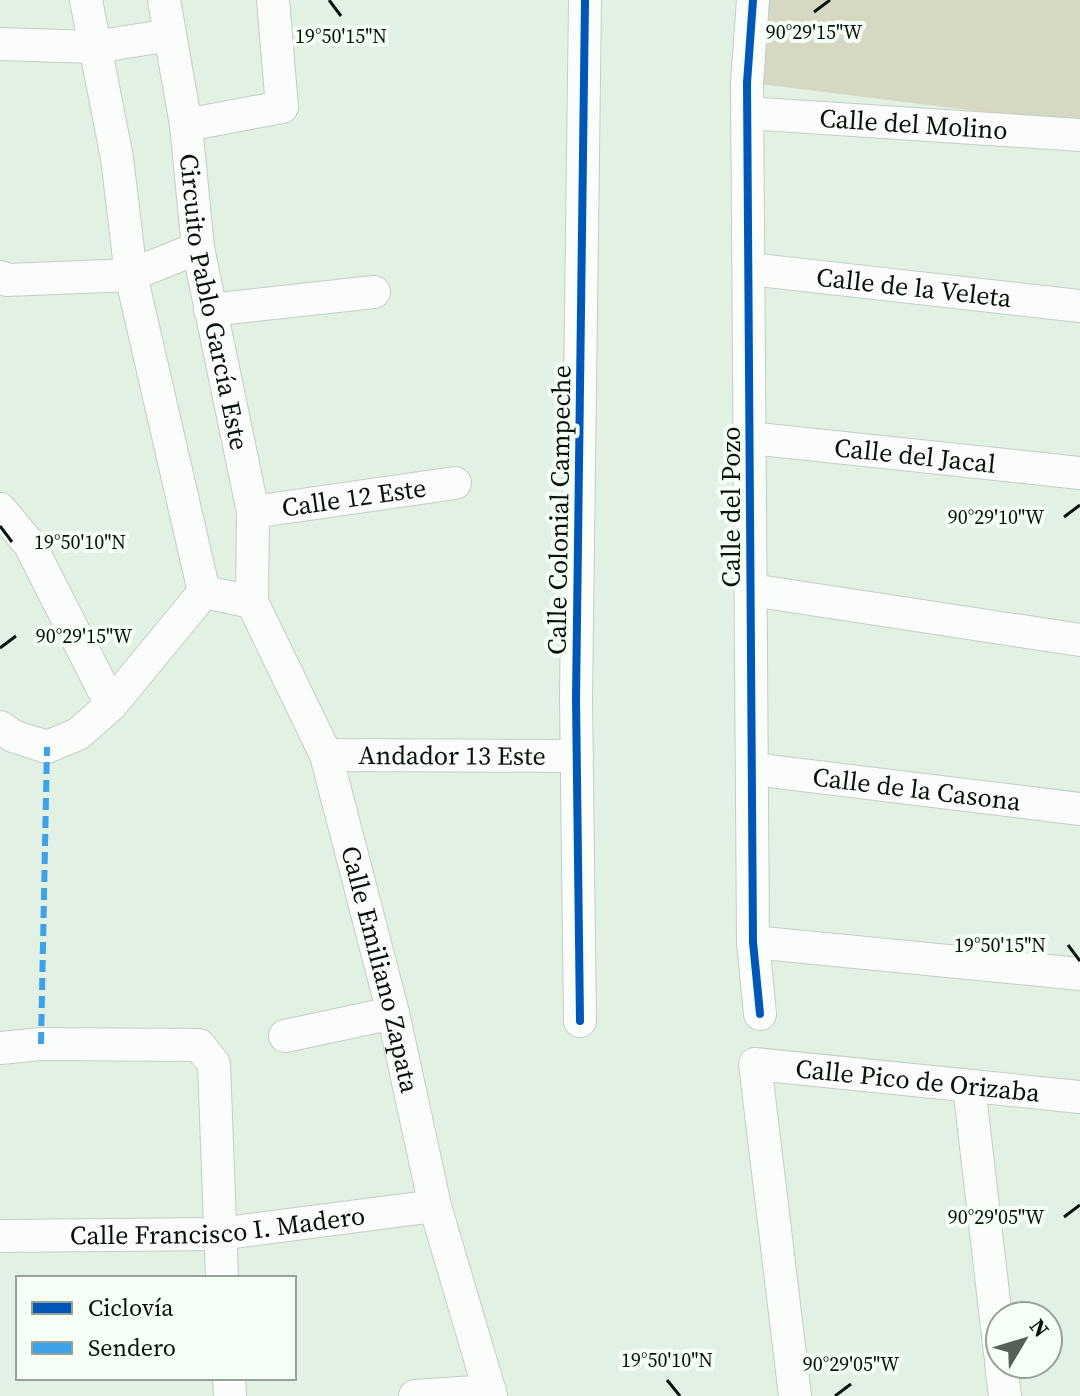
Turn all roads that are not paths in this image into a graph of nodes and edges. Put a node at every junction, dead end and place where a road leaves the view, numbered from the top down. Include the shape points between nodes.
1 (86, 0) edge
2 (164, 0) edge
3 (273, 0) edge
4 (585, 0) edge
5 (753, 0) edge
6 (170, 35) junction
7 (0, 44) edge
8 (95, 47) junction
9 (748, 113) junction
10 (186, 125) junction
11 (1080, 135) edge
12 (198, 248) junction
13 (749, 269) junction
14 (131, 275) junction
15 (0, 277) edge
16 (374, 292) dead end
17 (1080, 306) edge
18 (210, 310) junction
19 (750, 438) junction
20 (1080, 473) edge
21 (455, 483) dead end
22 (0, 509) edge
23 (253, 512) junction
24 (751, 590) junction
25 (204, 592) junction
26 (252, 602) junction
27 (1080, 640) edge
28 (111, 705) junction
29 (0, 727) edge
30 (326, 755) junction
31 (577, 756) junction
32 (752, 769) junction
33 (1080, 809) edge
34 (753, 942) junction
35 (1080, 974) edge
36 (393, 1013) junction
37 (760, 1014) dead end
38 (580, 1021) dead end
39 (285, 1036) dead end
40 (0, 1048) edge
41 (969, 1086) junction
42 (1080, 1097) edge
43 (435, 1206) junction
44 (219, 1234) junction
45 (0, 1236) edge
46 (222, 1276) edge
47 (994, 1300) edge
48 (491, 1394) edge
49 (415, 1396) edge
50 (795, 1396) edge

1 - 8 street
2 - 6 street, Circuito Pablo García Este
3 - 10 street via 282,107
4 - 31 street, Calle Colonial Campeche
5 - 9 street, Calle del Pozo
6 - 8 street
6 - 10 street, Circuito Pablo García Este
7 - 8 street
8 - 14 street via 117,158
9 - 11 street, Calle del Molino
9 - 13 street, Calle del Pozo
10 - 12 street, Circuito Pablo García Este
12 - 14 street
12 - 18 street, Circuito Pablo García Este
13 - 17 street, Calle de la Veleta
13 - 19 street, Calle del Pozo
14 - 15 street
14 - 25 street
16 - 18 street
18 - 23 street, Circuito Pablo García Este
19 - 20 street, Calle del Jacal
19 - 24 street, Calle del Pozo
21 - 23 street, Calle 12 Este
22 - 28 street via 30,545
23 - 26 street, Circuito Pablo García Este
24 - 27 street
24 - 32 street, Calle del Pozo
25 - 26 street
25 - 28 street
26 - 30 street, Calle Emiliano Zapata
28 - 29 street via 78,734 47,747
30 - 31 street, Andador 13 Este
30 - 36 street, Calle Emiliano Zapata
31 - 38 street, Calle Colonial Campeche
32 - 33 street, Calle de la Casona
32 - 34 street, Calle del Pozo
34 - 35 street
34 - 37 street, Calle del Pozo
36 - 39 street
36 - 43 street, Calle Emiliano Zapata
40 - 44 street via 199,1045 214,1064
41 - 42 street, Calle Pico de Orizaba
41 - 47 street
41 - 50 street, Calle Pico de Orizaba via 755,1064
43 - 44 street, Calle Francisco I. Madero
43 - 48 street, Calle Emiliano Zapata
44 - 45 street, Calle Francisco I. Madero
44 - 46 street
48 - 49 street

